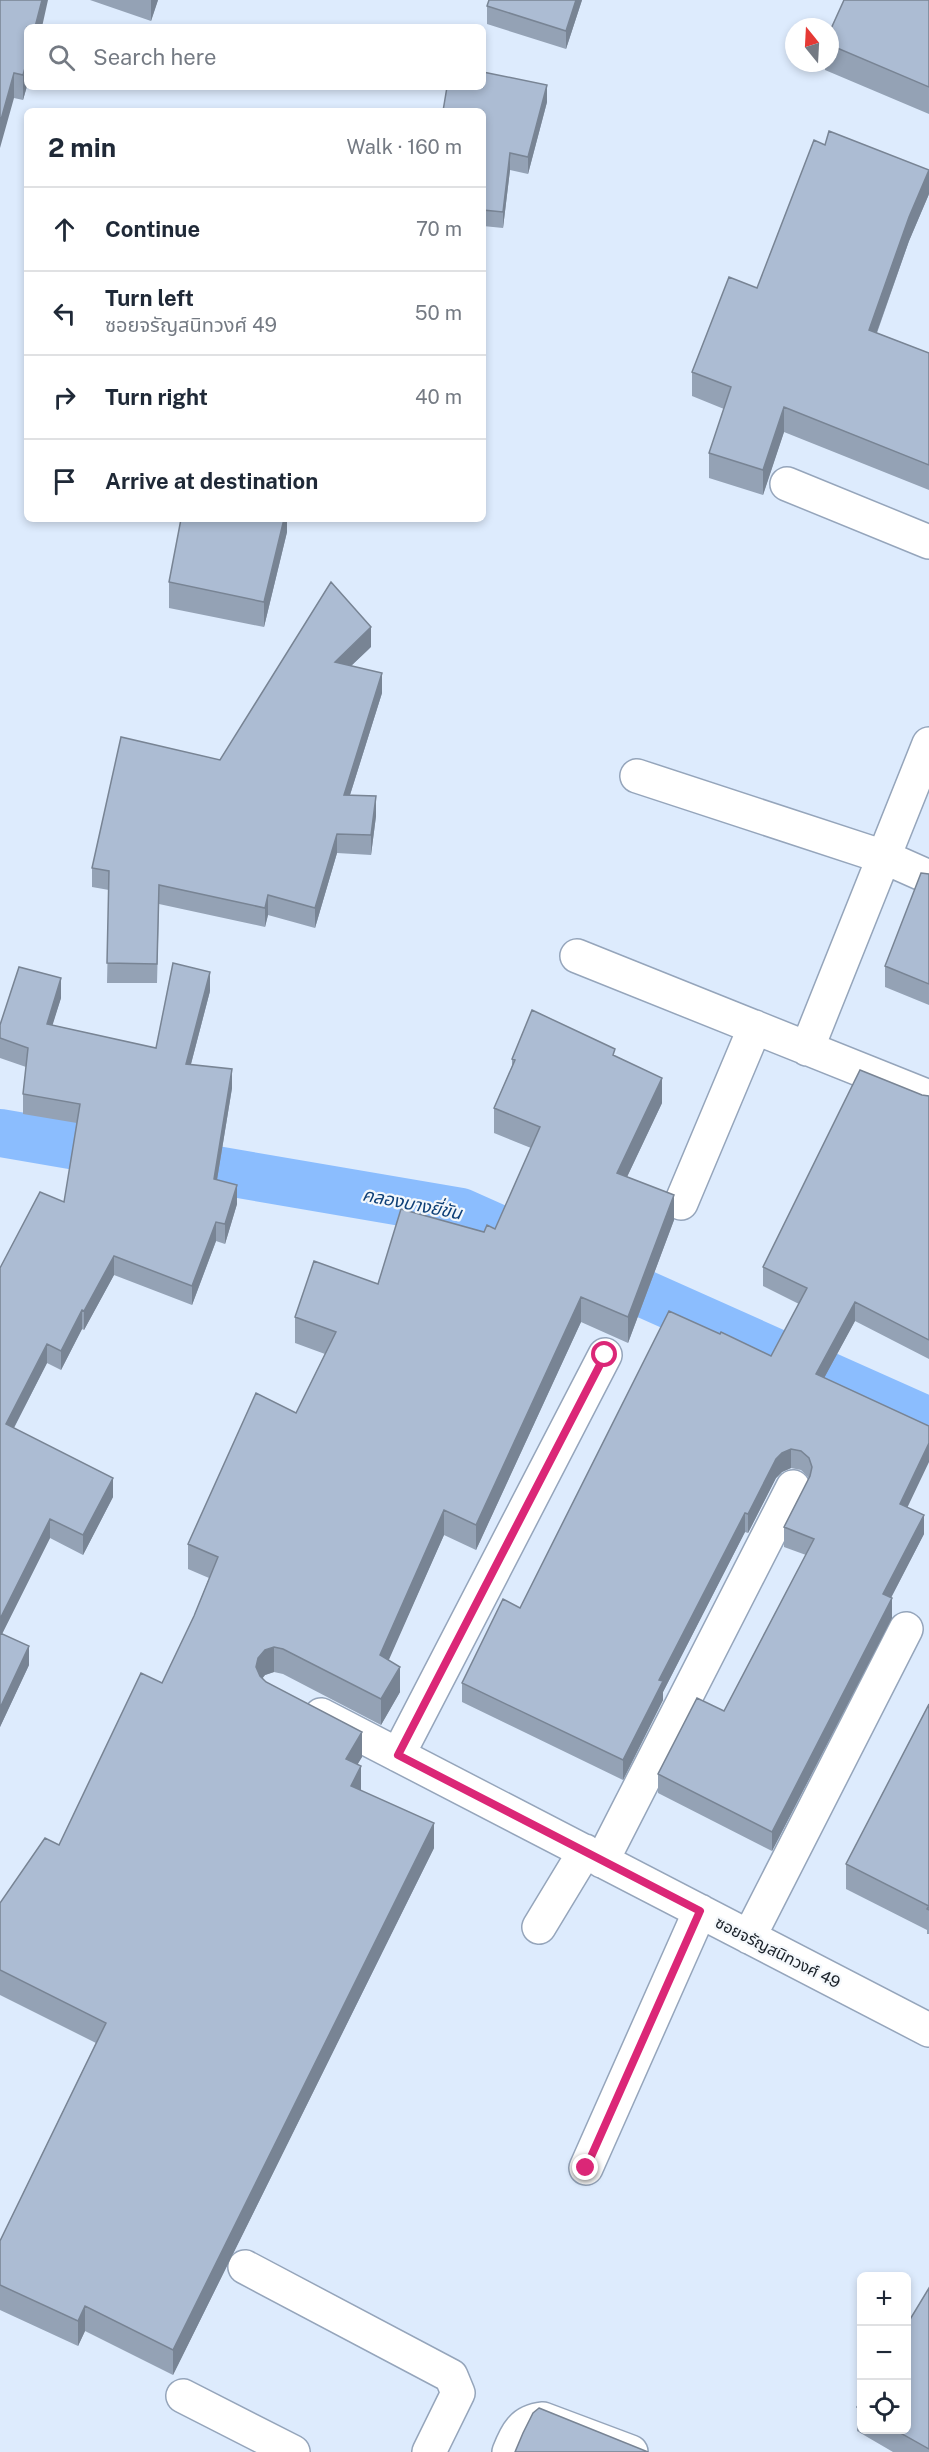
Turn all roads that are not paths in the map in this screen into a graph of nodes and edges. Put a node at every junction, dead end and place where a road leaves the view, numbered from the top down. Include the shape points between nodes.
1 (787, 484) dead end
2 (929, 542) edge
3 (929, 744) edge
4 (637, 776) dead end
5 (884, 857) junction
6 (929, 877) edge
7 (577, 956) dead end
8 (755, 1027) junction
9 (807, 1049) junction
10 (929, 1097) edge
11 (681, 1203) dead end
12 (605, 1355) dead end
13 (793, 1487) dead end
14 (906, 1629) dead end
15 (296, 1701) edge
16 (398, 1755) junction
17 (593, 1856) junction
18 (700, 1911) junction
19 (539, 1927) dead end
20 (749, 1937) junction
21 (929, 2030) edge
22 (586, 2168) dead end
23 (245, 2267) dead end
24 (183, 2396) dead end
25 (293, 2452) edge
26 (429, 2452) edge
27 (509, 2452) edge
28 (631, 2452) edge

1 - 2 street
3 - 5 street
4 - 5 street
5 - 6 street
5 - 9 street
7 - 8 street
8 - 9 street
8 - 11 street
9 - 10 street
12 - 16 street
13 - 17 street
14 - 20 street
15 - 16 street, ซอยจรัญสนิทวงศ์ 49
16 - 17 street, ซอยจรัญสนิทวงศ์ 49
17 - 18 street, ซอยจรัญสนิทวงศ์ 49
17 - 19 street
18 - 20 street, ซอยจรัญสนิทวงศ์ 49
18 - 22 street
20 - 21 street, ซอยจรัญสนิทวงศ์ 49
23 - 26 street via 451,2376 458,2393
24 - 25 street
27 - 28 street via 519,2431 531,2420 543,2420

